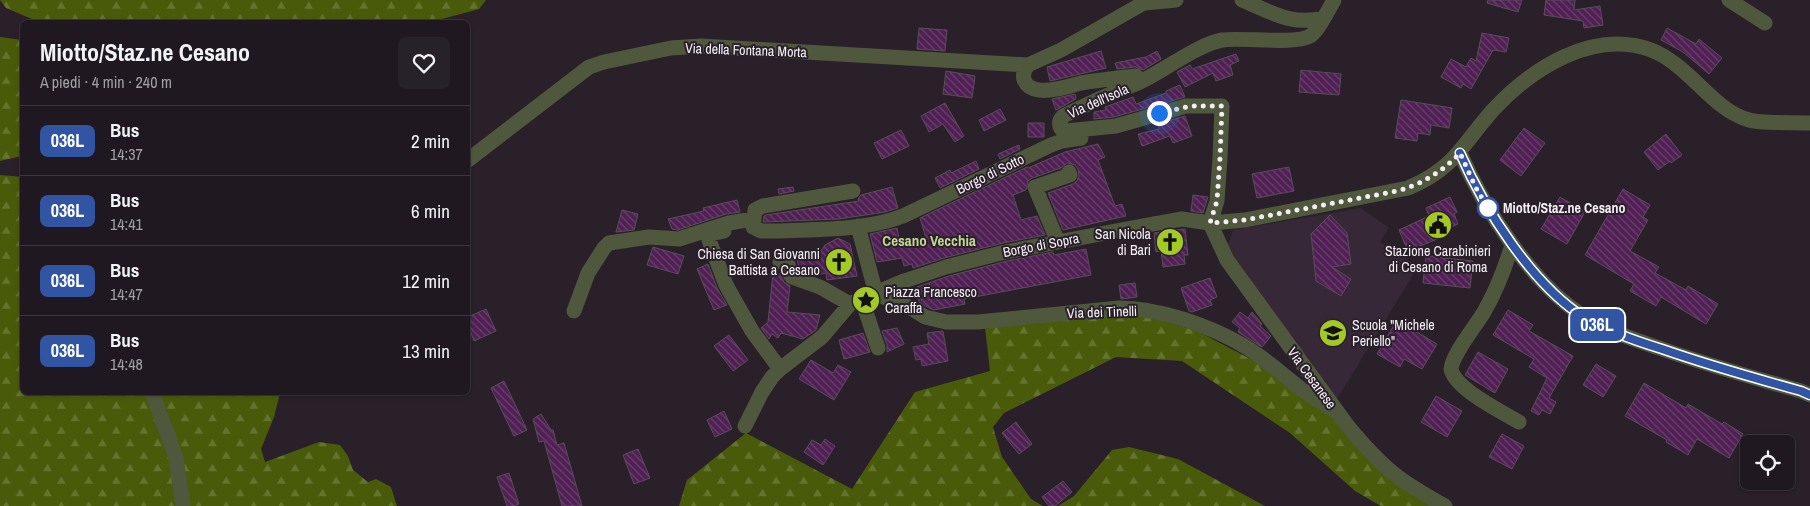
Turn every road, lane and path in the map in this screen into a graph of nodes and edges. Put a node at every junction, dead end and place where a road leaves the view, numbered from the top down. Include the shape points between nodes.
1 (1176, 0) edge
2 (1242, 0) edge
3 (1334, 0) edge
4 (1729, 0) edge
5 (1147, 1) edge
6 (1324, 18) junction
7 (1765, 23) dead end
8 (1028, 65) junction
9 (1140, 82) junction
10 (1810, 123) edge
11 (1116, 126) junction
12 (1460, 153) junction
13 (470, 158) edge
14 (1069, 172) dead end
15 (853, 191) dead end
16 (753, 223) junction
17 (1210, 223) junction
18 (858, 226) junction
19 (1058, 242) junction
20 (1512, 245) junction
21 (780, 262) dead end
22 (876, 294) junction
23 (856, 302) junction
24 (574, 311) dead end
25 (878, 348) dead end
26 (780, 369) junction
27 (153, 395) edge
28 (1810, 395) edge
29 (1337, 412) junction
30 (1520, 422) dead end
31 (745, 426) dead end
32 (183, 506) edge
33 (1445, 506) edge

1 - 5 street
2 - 6 street via 1294,21
3 - 6 street, Via dell'Isola
4 - 7 street
5 - 8 street
6 - 9 street, Via dell'Isola via 1313,34 1305,39 1222,40
8 - 9 street, Via dell'Isola via 1024,78 1037,90 1136,76
8 - 13 street, Via della Fontana Morta via 710,47 671,48 590,67
9 - 11 street, Via dell'Isola via 1099,98 1060,121 1061,129 1066,131
10 - 12 street, Borgo di Sopra via 1751,121 1732,114 1663,56 1637,46 1611,44 1577,51 1539,71 1499,104
11 - 17 street, Borgo di Sotto via 1186,106 1222,106 1217,201
11 - 18 street, Borgo di Sotto via 1112,134 1060,148 903,216 884,223
12 - 17 street, Borgo di Sopra via 1435,174 1397,191 1245,220
12 - 20 street via 1476,188
14 - 19 street via 1070,175 1035,187
15 - 16 street via 763,206 755,210
16 - 18 street, Borgo di Sotto via 765,231
16 - 24 street via 729,223 679,239 649,237 609,243 588,273
16 - 26 street via 715,232 709,240 726,285 752,331
17 - 19 street, Borgo di Sopra via 1175,220
17 - 29 street, Via Cesanese via 1227,260
18 - 22 street
19 - 22 street, Borgo di Sopra via 946,267
20 - 28 street via 1562,301 1595,324 1677,354
20 - 30 street via 1497,287 1451,369 1455,379 1469,391
21 - 23 street via 788,264 792,277
22 - 23 street
22 - 29 street, Via dei Tinelli via 925,317 946,322 978,322 1119,308 1164,314 1218,333 1246,348
23 - 25 street
23 - 26 street via 822,337
26 - 31 street via 762,392
27 - 32 street via 176,458
29 - 33 street, Via Cesanese via 1392,472

